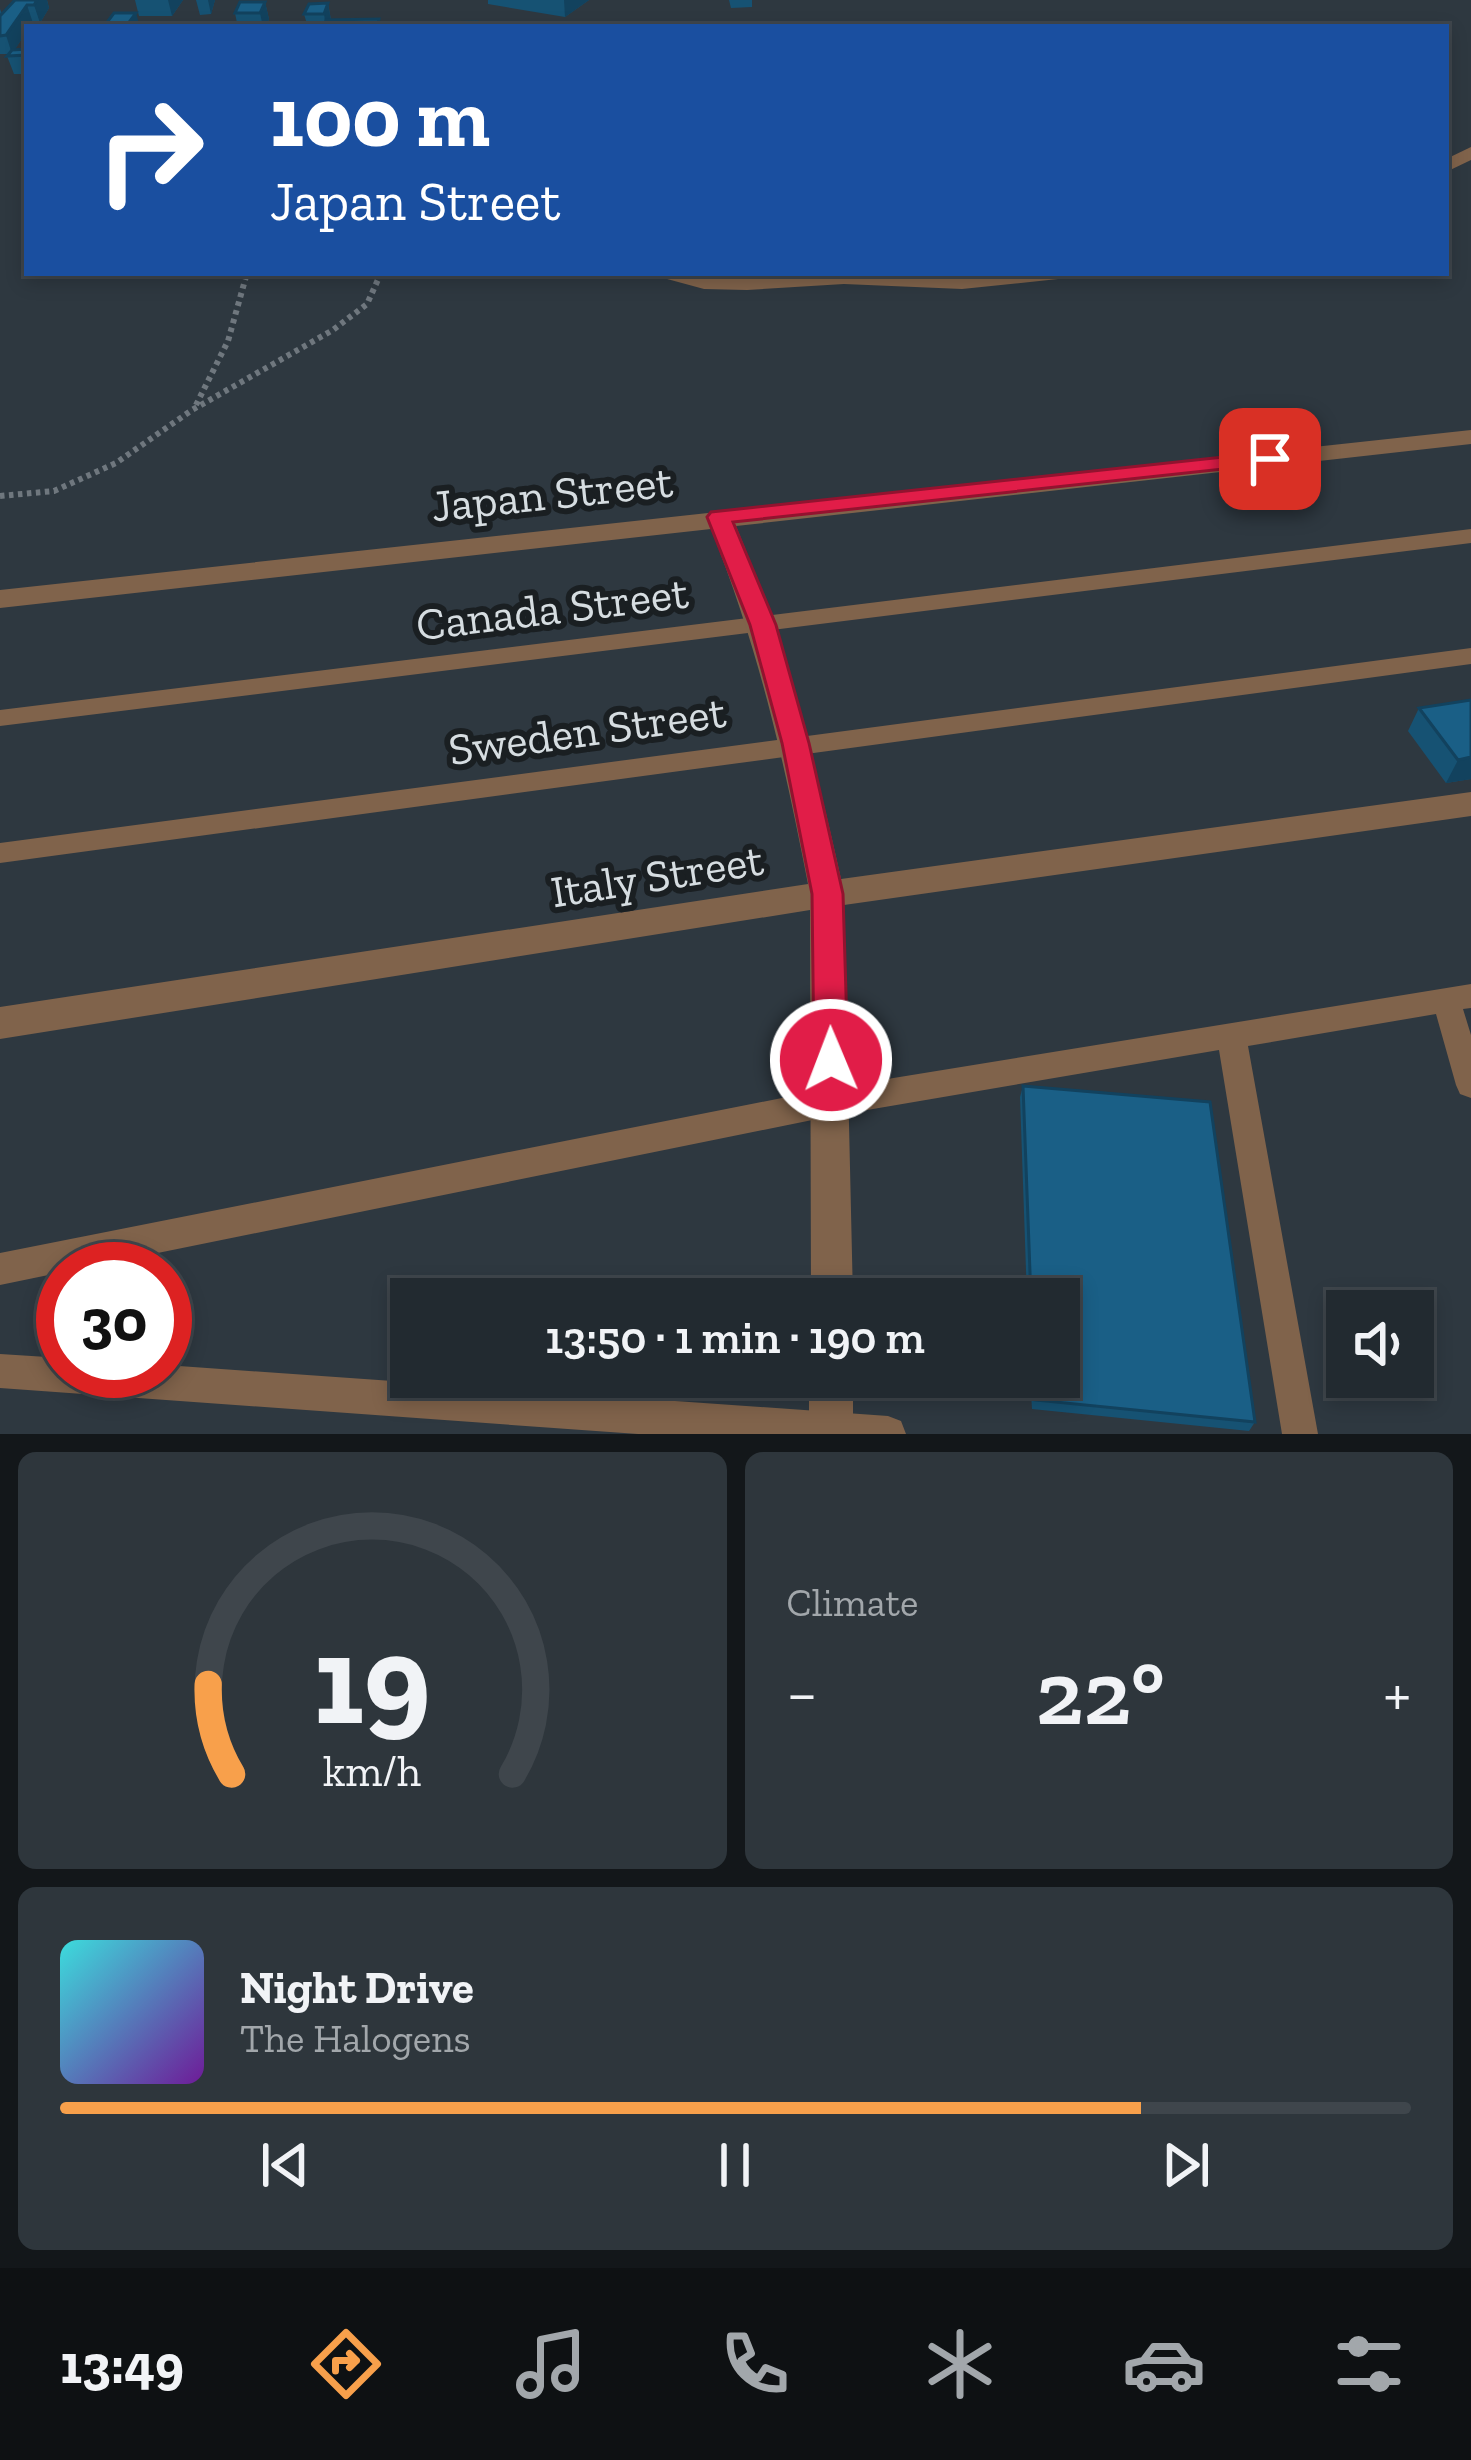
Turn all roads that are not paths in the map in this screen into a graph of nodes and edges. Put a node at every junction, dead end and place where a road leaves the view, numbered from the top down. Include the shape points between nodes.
1 (670, 276) edge
2 (1022, 276) edge
3 (1465, 444) edge
4 (719, 517) junction
5 (1471, 536) edge
6 (0, 598) edge
7 (763, 625) junction
8 (1471, 656) edge
9 (0, 718) edge
10 (796, 743) junction
11 (1471, 804) edge
12 (0, 854) edge
13 (827, 894) junction
14 (1458, 998) edge
15 (0, 1023) edge
16 (1231, 1035) junction
17 (1471, 1085) edge
18 (832, 1102) junction
19 (0, 1270) edge
20 (832, 1278) edge
21 (0, 1371) edge
22 (831, 1398) edge
23 (831, 1432) edge
24 (888, 1434) edge
25 (1300, 1434) edge

1 - 2 street via 926,284
3 - 4 street, Japan Street
4 - 6 street, Japan Street
4 - 7 street
5 - 7 lane, Canada Street
7 - 9 lane, Canada Street
7 - 10 street
8 - 10 lane, Sweden Street
10 - 12 lane, Sweden Street
10 - 13 street
11 - 13 street, Italy Street
13 - 15 street, Italy Street
13 - 18 street
14 - 16 lane
14 - 17 lane
16 - 18 lane
16 - 25 lane
18 - 19 lane
18 - 20 street
21 - 23 lane
22 - 23 street
23 - 24 lane

